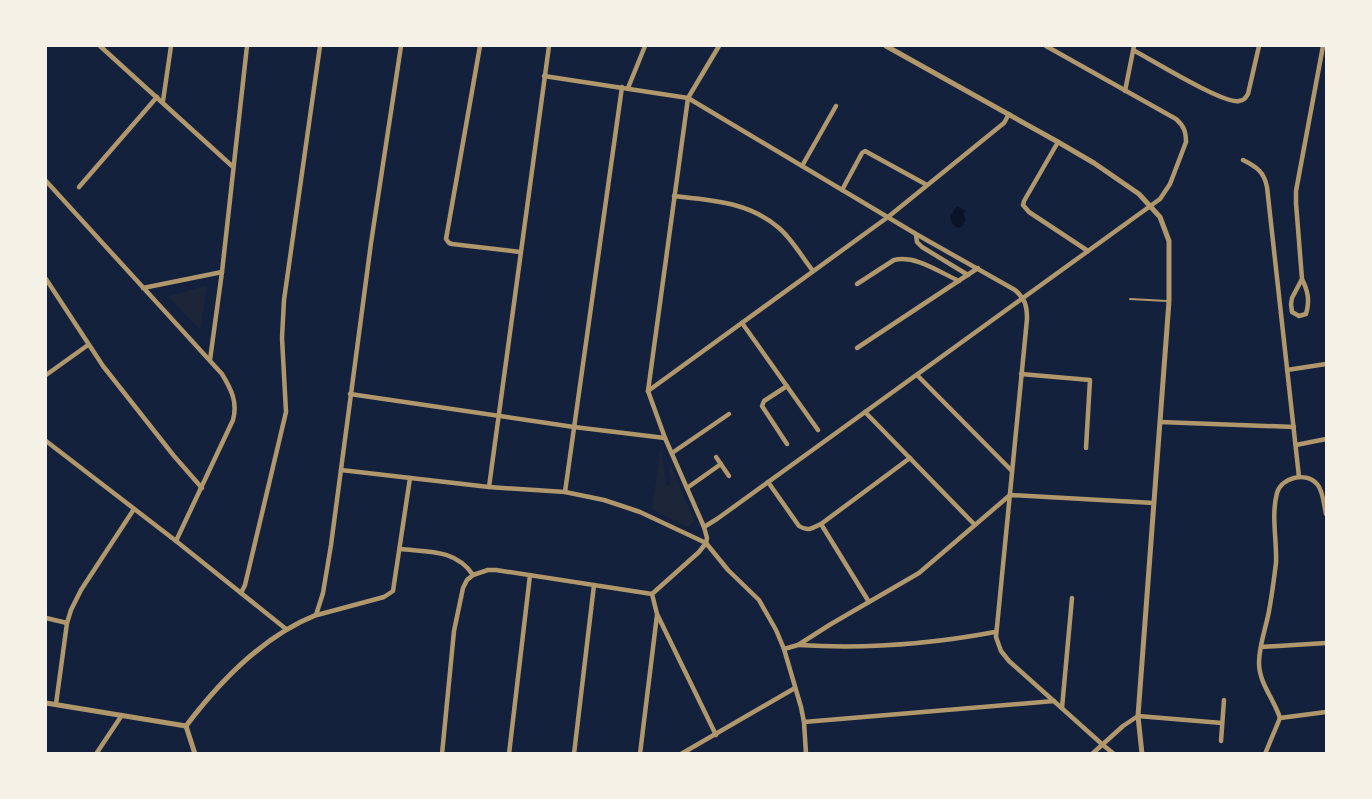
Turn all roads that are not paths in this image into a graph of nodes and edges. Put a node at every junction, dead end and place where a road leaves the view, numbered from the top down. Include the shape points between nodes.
1 (101, 46) edge
2 (172, 46) edge
3 (247, 46) edge
4 (320, 46) edge
5 (401, 46) edge
6 (480, 46) edge
7 (549, 46) edge
8 (645, 46) edge
9 (719, 46) edge
10 (886, 46) edge
11 (1046, 46) edge
12 (1259, 46) edge
13 (1322, 46) edge
14 (1133, 48) edge
15 (544, 76) junction
16 (622, 87) junction
17 (628, 88) junction
18 (1125, 91) junction
19 (158, 97) junction
20 (688, 98) junction
21 (163, 101) junction
22 (836, 106) dead end
23 (1009, 114) junction
24 (1058, 142) junction
25 (1243, 160) dead end
26 (233, 166) junction
27 (802, 166) junction
28 (46, 181) edge
29 (927, 185) junction
30 (79, 187) dead end
31 (842, 190) junction
32 (674, 196) junction
33 (1152, 206) junction
34 (888, 217) junction
35 (916, 234) junction
36 (1088, 251) junction
37 (520, 252) junction
38 (978, 268) junction
39 (813, 271) junction
40 (222, 272) junction
41 (968, 275) junction
42 (46, 279) edge
43 (1302, 279) junction
44 (959, 281) junction
45 (857, 284) dead end
46 (142, 288) junction
47 (1024, 299) junction
48 (1130, 299) dead end
49 (1169, 301) junction
50 (742, 323) junction
51 (88, 345) junction
52 (857, 348) dead end
53 (210, 361) junction
54 (1326, 364) edge
55 (1287, 370) junction
56 (1021, 374) junction
57 (46, 375) edge
58 (917, 375) junction
59 (787, 386) junction
60 (648, 391) junction
61 (350, 394) junction
62 (865, 412) junction
63 (729, 414) dead end
64 (498, 416) junction
65 (1160, 422) junction
66 (574, 427) junction
67 (1294, 427) junction
68 (818, 430) dead end
69 (665, 438) junction
70 (1326, 439) edge
71 (46, 441) edge
72 (787, 444) dead end
73 (1296, 445) junction
74 (1086, 449) dead end
75 (672, 453) junction
76 (716, 457) dead end
77 (910, 458) junction
78 (721, 464) junction
79 (341, 470) junction
80 (1012, 471) junction
81 (729, 476) dead end
82 (1299, 477) junction
83 (410, 478) junction
84 (768, 482) junction
85 (489, 487) junction
86 (202, 488) junction
87 (687, 488) junction
88 (565, 492) junction
89 (1010, 495) junction
90 (1155, 503) junction
91 (134, 509) junction
92 (1326, 514) edge
93 (821, 524) junction
94 (974, 524) junction
95 (704, 527) junction
96 (176, 541) junction
97 (706, 543) junction
98 (400, 549) junction
99 (474, 575) junction
100 (530, 575) junction
101 (594, 585) junction
102 (240, 593) junction
103 (652, 594) junction
104 (1072, 598) dead end
105 (322, 600) junction
106 (869, 602) junction
107 (330, 612) junction
108 (657, 614) junction
109 (316, 615) junction
110 (46, 618) edge
111 (67, 624) junction
112 (286, 629) junction
113 (996, 632) junction
114 (1326, 643) edge
115 (798, 645) junction
116 (1261, 647) junction
117 (784, 649) junction
118 (795, 688) junction
119 (1224, 700) dead end
120 (1055, 701) junction
121 (46, 703) edge
122 (56, 704) junction
123 (1062, 708) junction
124 (1326, 712) edge
125 (121, 715) junction
126 (1138, 716) junction
127 (1280, 718) junction
128 (804, 722) junction
129 (1222, 723) junction
130 (186, 726) junction
131 (716, 734) junction
132 (1221, 741) dead end
133 (1102, 745) junction
134 (96, 754) edge
135 (194, 754) edge
136 (442, 754) edge
137 (509, 754) edge
138 (574, 754) edge
139 (640, 754) edge
140 (681, 754) edge
141 (806, 754) edge
142 (1092, 754) edge
143 (1114, 754) edge
144 (1142, 754) edge
145 (1265, 754) edge

1 - 19 street
2 - 21 street
3 - 26 street
4 - 102 street via 284,300 286,412
5 - 61 street
6 - 37 street via 446,239 452,244
7 - 15 street
8 - 17 street
9 - 20 street
10 - 23 street
11 - 18 street
12 - 14 street via 1248,94 1238,101 1216,95
13 - 43 street via 1296,191
14 - 18 street
15 - 16 street
15 - 37 street
16 - 17 street
16 - 66 street
17 - 20 street
18 - 33 street via 1176,120 1186,135 1170,184
19 - 21 street
19 - 30 street
20 - 27 street
20 - 32 street
21 - 26 street
22 - 27 street
23 - 24 street
23 - 29 street via 1004,123
24 - 33 street
24 - 36 street via 1023,205
25 - 55 street via 1257,167 1265,179
26 - 40 street
27 - 31 street
28 - 46 street
29 - 31 street via 867,151
29 - 34 street
31 - 34 street
32 - 39 street via 749,209 778,227
32 - 60 street
33 - 36 street
33 - 49 street via 1169,241
34 - 35 street
34 - 39 street
35 - 38 street
35 - 41 street via 922,247
36 - 47 street
37 - 64 street
38 - 41 street
38 - 47 street
39 - 50 street
40 - 46 street
40 - 53 street
41 - 44 street
42 - 51 street
43 - 43 street via 1309,301 1306,314 1298,316 1292,313 1291,304
44 - 45 street via 899,258
44 - 52 street
46 - 53 street
47 - 56 street via 1027,319
47 - 58 street
48 - 49 lane
49 - 65 street
50 - 59 street
50 - 60 street
51 - 57 street
51 - 86 street
53 - 86 street via 230,387 236,411
54 - 55 street
55 - 67 street
56 - 74 street via 1090,380
56 - 80 street
58 - 62 street
58 - 80 street
59 - 68 street
59 - 72 street via 762,406
60 - 69 street
61 - 64 street
61 - 79 street
62 - 77 street
62 - 84 street
63 - 75 street
64 - 66 street
64 - 85 street
65 - 67 street
65 - 90 street
66 - 69 street
66 - 88 street
67 - 73 street
69 - 75 street
70 - 73 street
71 - 91 street
73 - 82 street
75 - 87 street
76 - 78 street
77 - 93 street
77 - 94 street
78 - 81 street
78 - 87 street
79 - 83 street
79 - 105 street
80 - 89 street
82 - 92 street via 1317,483
82 - 116 street via 1282,484 1276,495 1276,562
83 - 85 street
83 - 98 street
84 - 93 street via 799,526 811,530
84 - 95 street
85 - 88 street
86 - 96 street
87 - 95 street
88 - 97 street via 626,506
89 - 90 street
89 - 94 street
89 - 113 street
90 - 126 street
91 - 96 street
91 - 111 street via 81,590
93 - 106 street
94 - 106 street via 919,573
95 - 97 street
96 - 102 street
97 - 103 street
97 - 117 street via 759,600
98 - 99 street via 452,556
98 - 107 street via 393,591
99 - 100 street via 488,570
99 - 136 street via 463,588 454,631
100 - 101 street
100 - 137 street
101 - 103 street
101 - 138 street
102 - 112 street
103 - 108 street
104 - 123 street
105 - 107 street
105 - 109 street
106 - 115 street
107 - 109 street
108 - 131 street
108 - 139 street
109 - 112 street
110 - 111 street
111 - 122 street
112 - 130 street via 235,670
113 - 115 street via 922,643
113 - 120 street via 1009,661
114 - 116 street
115 - 117 street
116 - 127 street via 1260,669
117 - 118 street
118 - 128 street
118 - 131 street
119 - 129 street
120 - 123 street
120 - 128 street
121 - 122 street
122 - 125 street
123 - 133 street
124 - 127 street
125 - 130 street
125 - 134 street
126 - 129 street
126 - 133 street
126 - 144 street
127 - 145 street
128 - 141 street
129 - 132 street
130 - 135 street
131 - 140 street
133 - 142 street
133 - 143 street

